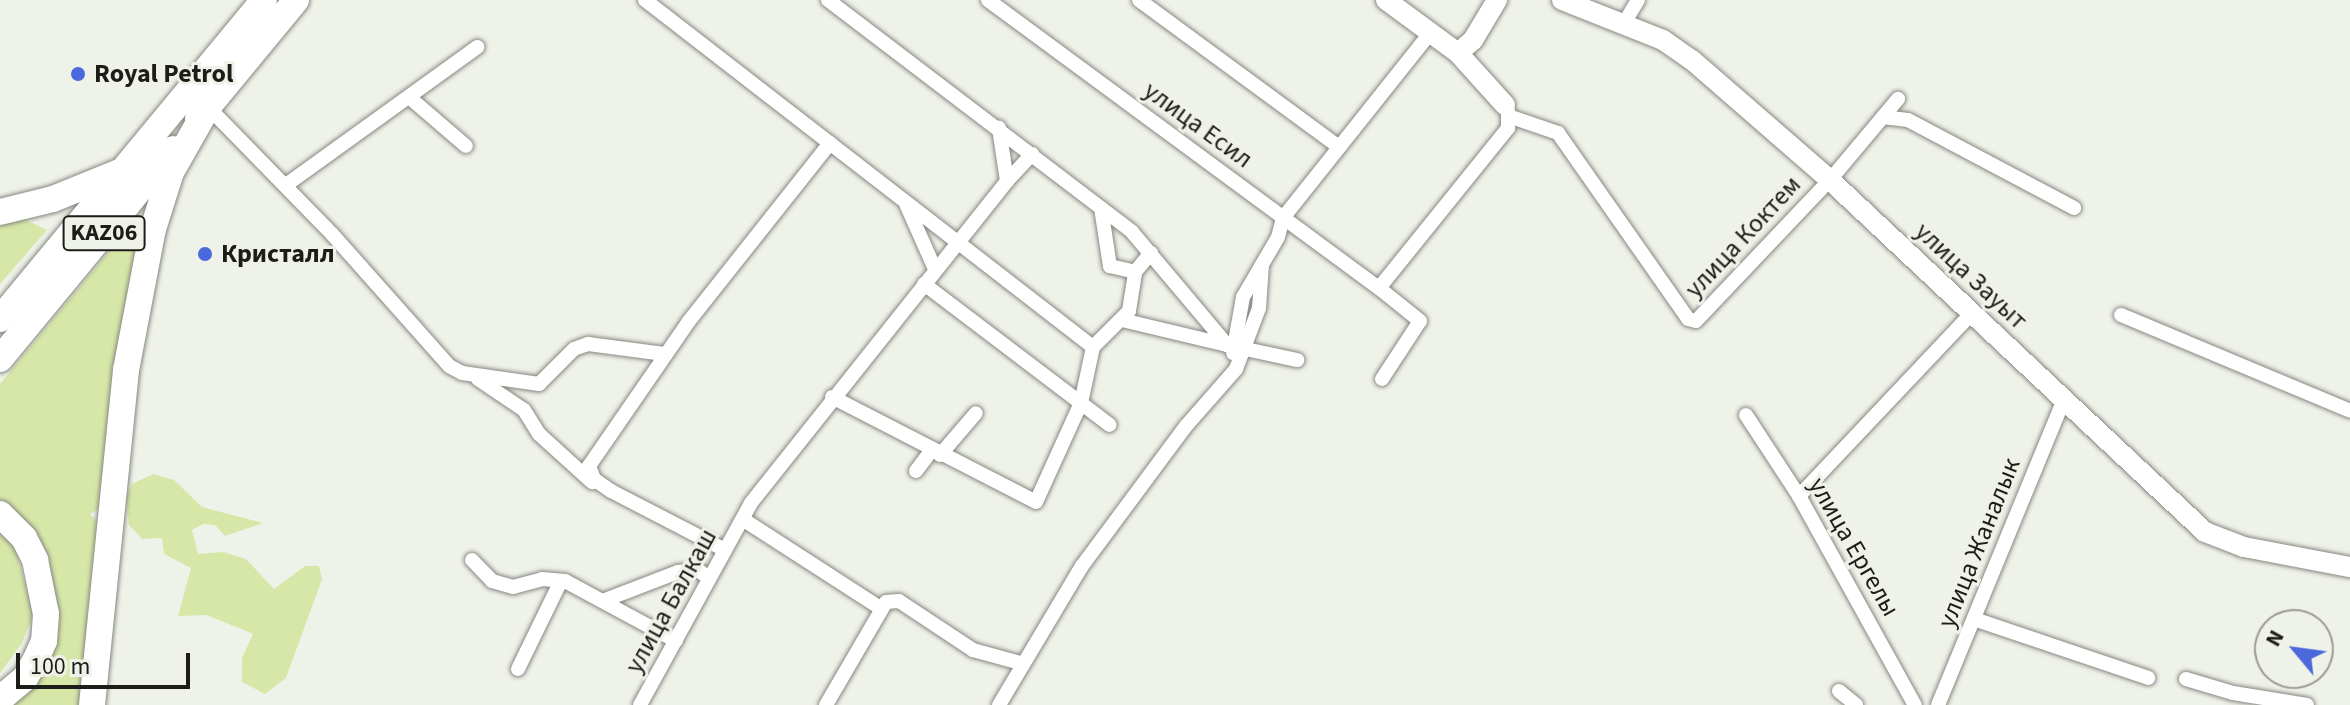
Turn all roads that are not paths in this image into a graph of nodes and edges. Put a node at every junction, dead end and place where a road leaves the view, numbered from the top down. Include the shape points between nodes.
1 (645, 0) edge
2 (828, 0) edge
3 (988, 0) edge
4 (1139, 0) edge
5 (1386, 0) edge
6 (1497, 0) edge
7 (1562, 0) edge
8 (1638, 0) edge
9 (280, 3) edge
10 (1623, 25) junction
11 (1430, 33) junction
12 (477, 47) dead end
13 (1458, 53) junction
14 (409, 97) junction
15 (1898, 99) dead end
16 (208, 107) junction
17 (1508, 111) junction
18 (1883, 117) junction
19 (999, 128) junction
20 (830, 143) junction
21 (466, 146) dead end
22 (1339, 147) junction
23 (1032, 154) junction
24 (119, 172) junction
25 (1830, 180) junction
26 (1007, 181) junction
27 (286, 185) junction
28 (904, 200) junction
29 (1101, 208) junction
30 (2074, 208) dead end
31 (0, 212) edge
32 (1283, 218) junction
33 (956, 241) junction
34 (1151, 253) junction
35 (1262, 265) junction
36 (935, 269) junction
37 (1135, 272) junction
38 (924, 284) junction
39 (1379, 288) junction
40 (1972, 313) junction
41 (2121, 315) dead end
42 (0, 319) edge
43 (1122, 320) junction
44 (1229, 346) junction
45 (1093, 347) junction
46 (1248, 349) junction
47 (664, 354) junction
48 (0, 359) edge
49 (1297, 360) dead end
50 (1236, 369) junction
51 (475, 377) junction
52 (1382, 379) dead end
53 (539, 384) junction
54 (832, 397) junction
55 (2064, 399) junction
56 (1081, 403) junction
57 (524, 410) junction
58 (2350, 411) edge
59 (976, 413) dead end
60 (1746, 415) dead end
61 (1110, 425) dead end
62 (936, 453) junction
63 (592, 458) junction
64 (581, 470) junction
65 (916, 471) dead end
66 (600, 484) junction
67 (1799, 496) junction
68 (0, 514) edge
69 (744, 520) junction
70 (725, 550) junction
71 (472, 560) dead end
72 (2350, 567) edge
73 (709, 578) junction
74 (561, 581) junction
75 (605, 600) junction
76 (880, 608) junction
77 (1974, 619) junction
78 (676, 641) junction
79 (1020, 663) junction
80 (518, 669) dead end
81 (2148, 678) dead end
82 (2186, 679) dead end
83 (1839, 691) dead end
84 (0, 699) edge
85 (2230, 699) edge
86 (92, 705) edge
87 (640, 705) edge
88 (826, 705) edge
89 (999, 705) edge
90 (1856, 705) edge
91 (1915, 705) edge
92 (1938, 705) edge
93 (2307, 705) edge

1 - 20 street
2 - 19 street
3 - 32 street, улица Есил
4 - 22 street
5 - 11 street
6 - 13 street via 1473,40
7 - 10 street, улица Зауыт
8 - 10 street
9 - 16 highway, KАZ06
9 - 24 highway, KАZ06
10 - 25 street, улица Зауыт via 1663,40 1692,60
11 - 13 street
11 - 22 street
12 - 14 street
13 - 17 street
14 - 21 street
14 - 27 street
15 - 18 street, улица Коктем
16 - 27 street
16 - 48 highway, KАZ06
16 - 86 highway via 171,172 153,229 126,370
17 - 25 street, улица Коктем via 1558,133 1688,319 1704,315
17 - 39 street via 1508,128
18 - 25 street, улица Коктем
18 - 30 street via 1908,120
19 - 23 street
19 - 26 street
20 - 28 street
20 - 47 street
22 - 32 street
23 - 26 street, улица Балкаш
23 - 29 street
24 - 31 highway via 53,199
24 - 42 highway, KАZ06
25 - 40 street, улица Зауыт
26 - 33 street, улица Балкаш
27 - 51 street via 449,366
28 - 33 street
28 - 36 street
29 - 34 street
29 - 37 street via 1110,266
32 - 35 street
32 - 39 street, улица Есил
33 - 36 street, улица Балкаш
33 - 45 street
34 - 37 street
34 - 44 street
35 - 44 street via 1243,297
35 - 46 street via 1259,308
36 - 38 street, улица Балкаш
37 - 43 street
38 - 54 street, улица Балкаш
38 - 56 street
39 - 52 street, улица Есил via 1420,321
40 - 55 street, улица Зауыт
40 - 67 street
41 - 58 street
43 - 44 street
43 - 45 street
44 - 46 street
44 - 50 street
45 - 56 street
46 - 49 street
46 - 50 street
47 - 53 street via 588,344 568,354
47 - 63 street
50 - 79 street via 1186,426 1082,566
51 - 53 street
51 - 57 street
53 - 57 street
54 - 62 street
54 - 69 street, улица Балкаш via 759,492
55 - 72 street, улица Зауыт via 2205,532 2244,547
55 - 77 street, улица Жаналык
56 - 61 street
56 - 62 street via 1036,502
57 - 64 street via 539,434
59 - 62 street
60 - 67 street, улица Ергелы
62 - 65 street
63 - 64 street
63 - 66 street via 590,473
64 - 66 street
66 - 70 street
67 - 91 street, улица Ергелы
68 - 84 highway via 24,538 35,560 46,614 44,641 35,661 25,678
69 - 70 street, улица Балкаш
69 - 76 street
70 - 73 street, улица Балкаш
71 - 74 street via 492,581 513,587 542,579
73 - 75 street via 698,570 678,572
73 - 78 street, улица Балкаш
74 - 75 street
74 - 80 street
75 - 78 street
76 - 79 street via 899,601 973,650
76 - 88 street
77 - 81 street
77 - 92 street, улица Жаналык
78 - 87 street, улица Балкаш
79 - 89 street
82 - 85 street
83 - 90 street
85 - 93 street

